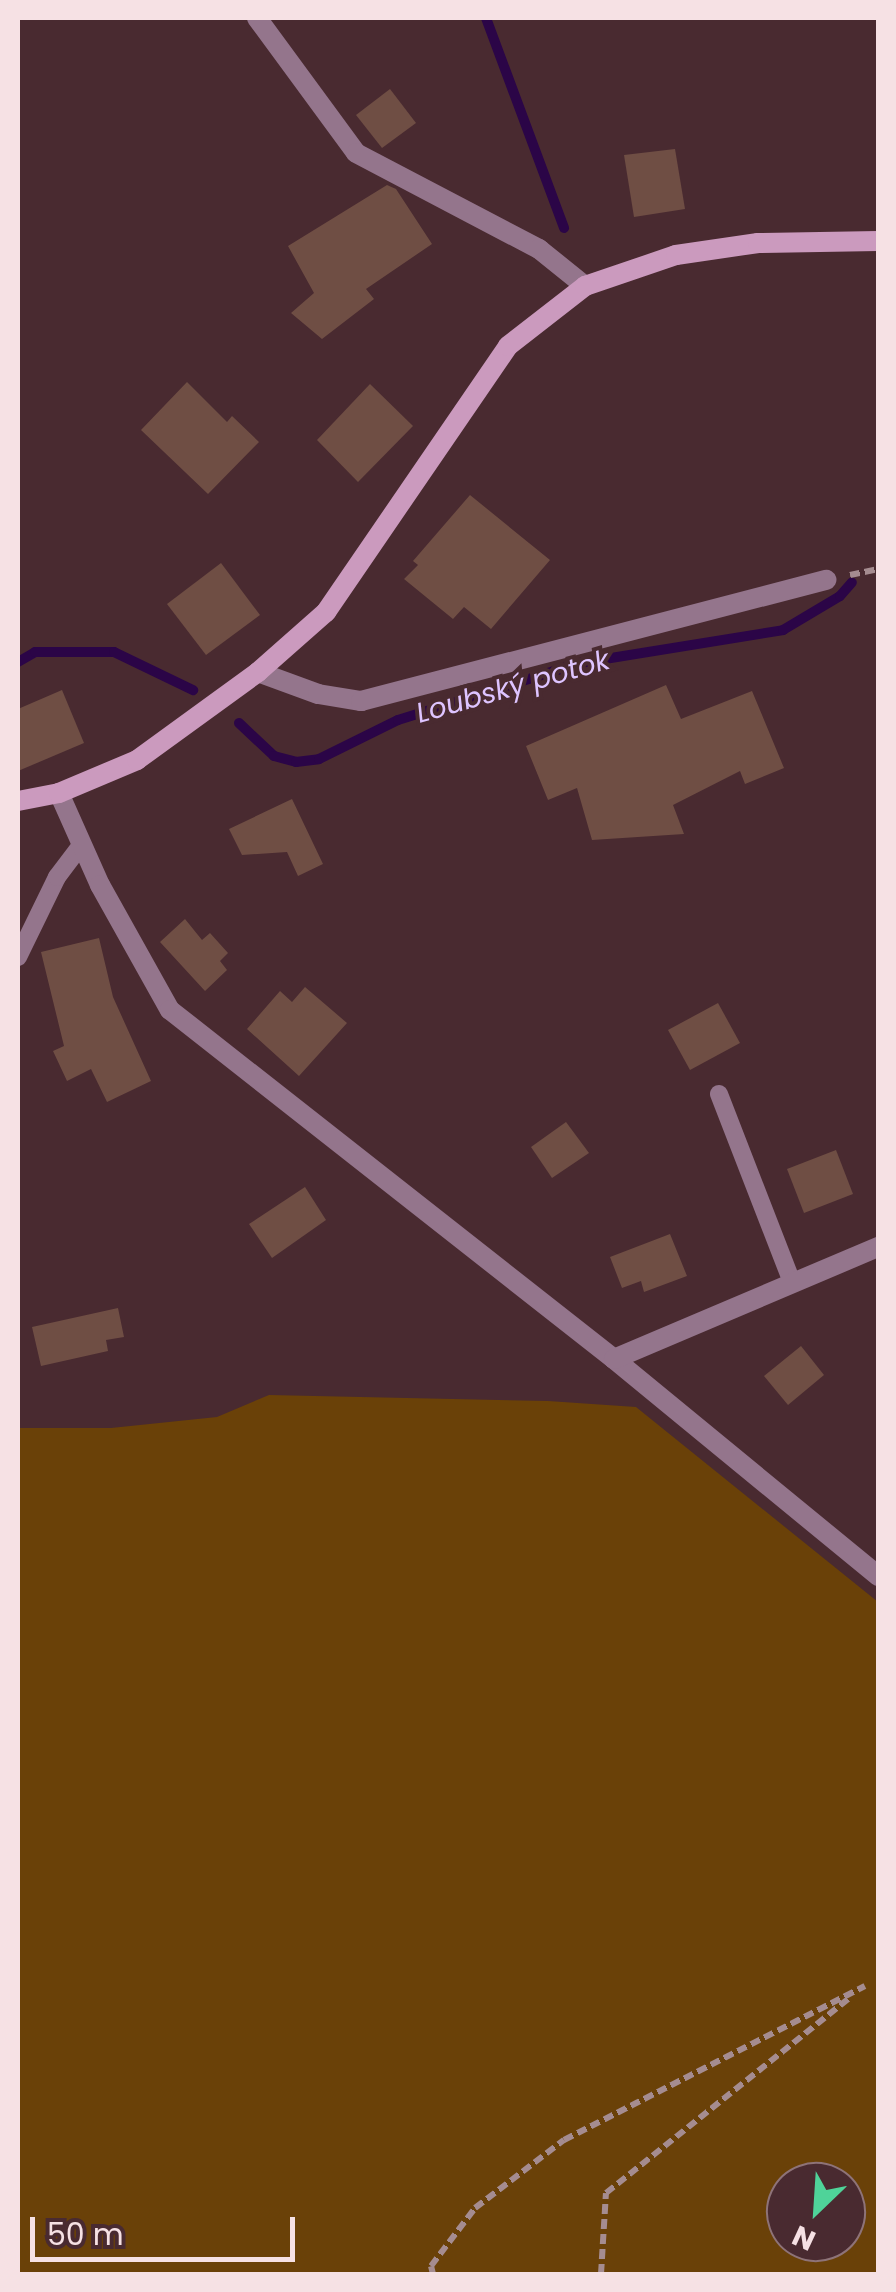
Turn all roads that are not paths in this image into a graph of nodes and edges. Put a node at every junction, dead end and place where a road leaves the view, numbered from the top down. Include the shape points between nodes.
1 (257, 18) edge
2 (878, 241) edge
3 (586, 286) junction
4 (827, 580) dead end
5 (258, 672) junction
6 (59, 793) junction
7 (18, 801) edge
8 (81, 845) junction
9 (18, 957) edge
10 (718, 1094) dead end
11 (878, 1247) edge
12 (792, 1282) junction
13 (614, 1359) junction
14 (878, 1576) edge

1 - 3 street via 356,153 539,249
2 - 3 street via 758,243 676,255
3 - 5 street via 508,346 326,612
4 - 5 street via 361,701
5 - 6 street via 137,760
6 - 7 street
6 - 8 street
8 - 9 lane via 57,877
8 - 13 street via 170,1010
10 - 12 lane
11 - 12 street
12 - 13 street
13 - 14 street

